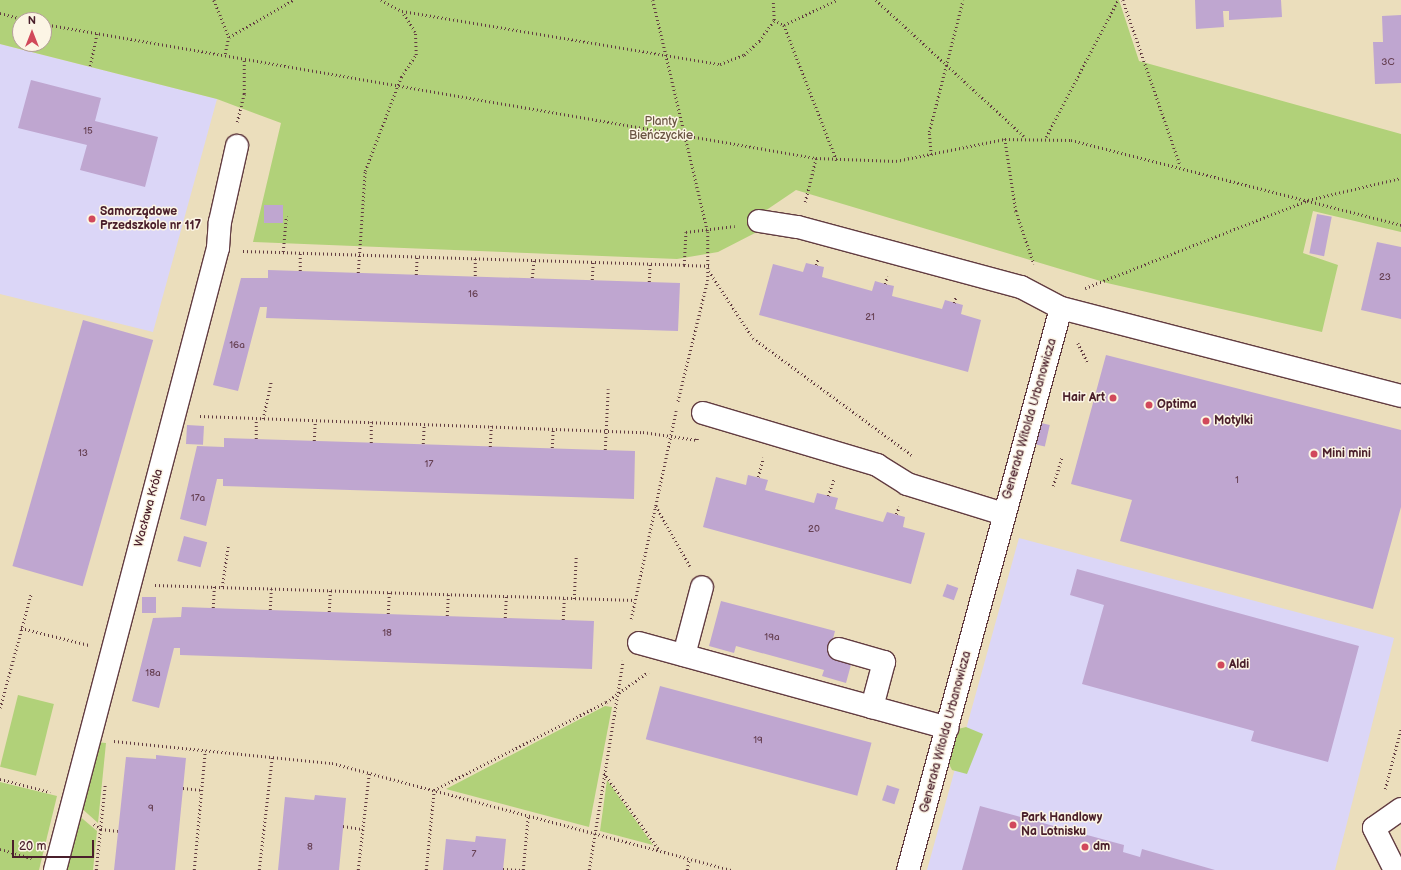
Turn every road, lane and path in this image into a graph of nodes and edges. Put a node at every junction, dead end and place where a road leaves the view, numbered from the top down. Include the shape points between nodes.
1 (214, 0) edge
2 (293, 0) edge
3 (381, 0) edge
4 (653, 0) edge
5 (773, 0) edge
6 (838, 0) edge
7 (876, 0) edge
8 (963, 0) edge
9 (1118, 0) edge
10 (1123, 0) edge
11 (402, 11) junction
12 (0, 13) edge
13 (12, 16) edge
14 (774, 20) junction
15 (784, 25) junction
16 (52, 26) edge
17 (97, 34) junction
18 (229, 36) junction
19 (668, 55) junction
20 (225, 56) junction
21 (244, 59) junction
22 (947, 65) junction
23 (90, 66) dead end
24 (398, 86) junction
25 (687, 135) junction
26 (1024, 137) junction
27 (1046, 137) junction
28 (236, 138) joint
29 (1005, 139) junction
30 (931, 155) junction
31 (816, 158) junction
32 (837, 161) junction
33 (1180, 165) junction
34 (1401, 178) edge
35 (809, 190) dead end
36 (1308, 200) junction
37 (286, 216) dead end
38 (759, 220) joint
39 (1401, 225) edge
40 (708, 232) junction
41 (245, 251) dead end
42 (284, 252) junction
43 (300, 252) junction
44 (359, 253) junction
45 (417, 255) junction
46 (475, 258) junction
47 (534, 259) junction
48 (593, 262) junction
49 (650, 264) junction
50 (684, 265) junction
51 (709, 266) junction
52 (709, 270) junction
53 (300, 271) dead end
54 (358, 273) dead end
55 (416, 274) dead end
56 (475, 276) dead end
57 (532, 278) dead end
58 (592, 280) dead end
59 (649, 282) dead end
60 (1038, 296) junction
61 (1061, 308) junction
62 (271, 381) dead end
63 (608, 389) dead end
64 (1401, 396) edge
65 (703, 413) dead end
66 (174, 415) junction
67 (256, 419) junction
68 (264, 419) junction
69 (315, 421) junction
70 (371, 422) junction
71 (424, 424) junction
72 (490, 426) junction
73 (553, 428) junction
74 (606, 430) junction
75 (671, 434) junction
76 (256, 439) dead end
77 (314, 441) dead end
78 (371, 443) dead end
79 (423, 444) dead end
80 (490, 447) dead end
81 (552, 448) dead end
82 (605, 450) dead end
83 (1062, 457) dead end
84 (763, 458) dead end
85 (916, 460) dead end
86 (758, 477) dead end
87 (835, 478) dead end
88 (1053, 486) dead end
89 (828, 496) dead end
90 (656, 506) junction
91 (1004, 514) junction
92 (228, 546) dead end
93 (576, 556) dead end
94 (685, 557) dead end
95 (129, 584) junction
96 (214, 586) junction
97 (222, 587) junction
98 (702, 587) dead end
99 (271, 588) junction
100 (330, 590) junction
101 (389, 592) junction
102 (30, 594) dead end
103 (448, 594) junction
104 (506, 596) junction
105 (564, 599) junction
106 (574, 599) junction
107 (635, 600) junction
108 (213, 608) dead end
109 (270, 610) dead end
110 (329, 612) dead end
111 (388, 614) dead end
112 (447, 616) dead end
113 (505, 618) dead end
114 (563, 620) dead end
115 (21, 628) junction
116 (631, 641) junction
117 (112, 649) junction
118 (662, 649) junction
119 (839, 649) dead end
120 (684, 655) junction
121 (618, 695) junction
122 (872, 707) junction
123 (0, 708) edge
124 (948, 728) junction
125 (1401, 729) edge
126 (109, 748) dead end
127 (206, 751) junction
128 (272, 757) junction
129 (369, 772) junction
130 (604, 772) junction
131 (106, 778) dead end
132 (0, 779) edge
133 (183, 788) dead end
134 (201, 790) junction
135 (434, 790) junction
136 (1384, 793) dead end
137 (74, 798) junction
138 (1401, 809) edge
139 (528, 816) junction
140 (343, 826) dead end
141 (101, 829) junction
142 (363, 829) junction
143 (118, 831) dead end
144 (593, 834) junction
145 (0, 849) edge
146 (660, 851) junction
147 (689, 859) junction
148 (55, 867) edge
149 (504, 869) dead end
150 (96, 870) edge
151 (194, 870) edge
152 (259, 870) edge
153 (358, 870) edge
154 (426, 870) edge
155 (523, 870) edge
156 (589, 870) edge
157 (688, 870) edge
158 (732, 870) edge
159 (908, 870) edge
160 (1395, 870) edge

1 - 18 path
2 - 18 path
3 - 11 path
4 - 19 path
5 - 14 path
6 - 15 path
7 - 22 path
8 - 22 path
9 - 27 path
10 - 33 path
11 - 19 path
11 - 24 path via 413,29 417,46 413,63
12 - 13 path
14 - 15 path
14 - 19 path via 753,48 732,61 714,63
15 - 32 path
16 - 17 path
17 - 20 path
17 - 23 path
18 - 20 path
19 - 25 path
20 - 21 path
21 - 24 path
21 - 28 path via 244,94
22 - 26 path
22 - 30 path via 929,132
24 - 25 path
24 - 44 path via 365,171
25 - 31 path
25 - 40 path
26 - 27 path
26 - 29 path
27 - 33 path
28 - 66 street, Wacława Króla via 220,222 220,241
29 - 30 path
29 - 60 path via 1016,211 1034,263
30 - 32 path via 875,163
31 - 32 path
31 - 35 path
33 - 36 path
34 - 36 path
36 - 39 path
36 - 61 path via 1065,296
37 - 42 path
38 - 40 path
38 - 60 street via 798,227 1013,285
40 - 50 path via 686,232
40 - 51 path
41 - 42 path
42 - 43 path
43 - 44 path
43 - 53 path
44 - 45 path
44 - 54 path
45 - 46 path
45 - 55 path
46 - 47 path
46 - 56 path
47 - 48 path
47 - 57 path
48 - 49 path
48 - 58 path
49 - 50 path
49 - 59 path
50 - 51 path
51 - 52 path
52 - 75 path
52 - 85 path via 753,338
60 - 61 street
61 - 64 street
61 - 91 street, Generała Witolda Urbanowicza
62 - 68 path
63 - 74 path
65 - 91 street via 877,465 907,484
66 - 67 path
66 - 95 street, Wacława Króla
67 - 68 path
67 - 76 path
68 - 69 path
69 - 70 path
69 - 77 path
70 - 71 path
70 - 78 path
71 - 72 path
71 - 79 path
72 - 73 path
72 - 80 path
73 - 74 path
73 - 81 path
74 - 75 path
74 - 82 path
75 - 90 path
83 - 88 path
84 - 86 path
87 - 89 path
90 - 94 path
90 - 107 path
91 - 124 street, Generała Witolda Urbanowicza
92 - 97 path
93 - 106 path
95 - 96 path
95 - 117 street, Wacława Króla
96 - 97 path
96 - 108 path
97 - 99 path
98 - 120 street
99 - 100 path
99 - 109 path
100 - 101 path
100 - 110 path
101 - 103 path
101 - 111 path
102 - 115 path
103 - 104 path
103 - 112 path
104 - 105 path
104 - 113 path
105 - 106 path
105 - 114 path
106 - 107 path
107 - 116 path
115 - 117 path
115 - 123 path
116 - 118 street
116 - 121 path
117 - 137 street, Wacława Króla
118 - 120 street
118 - 121 path via 658,664
119 - 122 street via 884,662
120 - 122 street
121 - 130 path
121 - 135 path
122 - 124 street
124 - 159 street, Generała Witolda Urbanowicza
125 - 136 path
126 - 127 path via 110,740
127 - 128 path
127 - 134 path
128 - 129 path via 332,763
128 - 152 path
129 - 135 path
129 - 142 path
130 - 144 path
130 - 146 path
131 - 141 path
132 - 137 path
133 - 134 path
134 - 151 path
135 - 139 path
135 - 154 path
137 - 148 street, Wacława Króla
138 - 160 street via 1374,828
139 - 144 path
139 - 155 path
140 - 142 path
141 - 143 path
141 - 150 path
142 - 153 path
144 - 146 path
144 - 156 path
145 - 148 path
146 - 147 path
147 - 157 path
147 - 158 path
149 - 155 path

